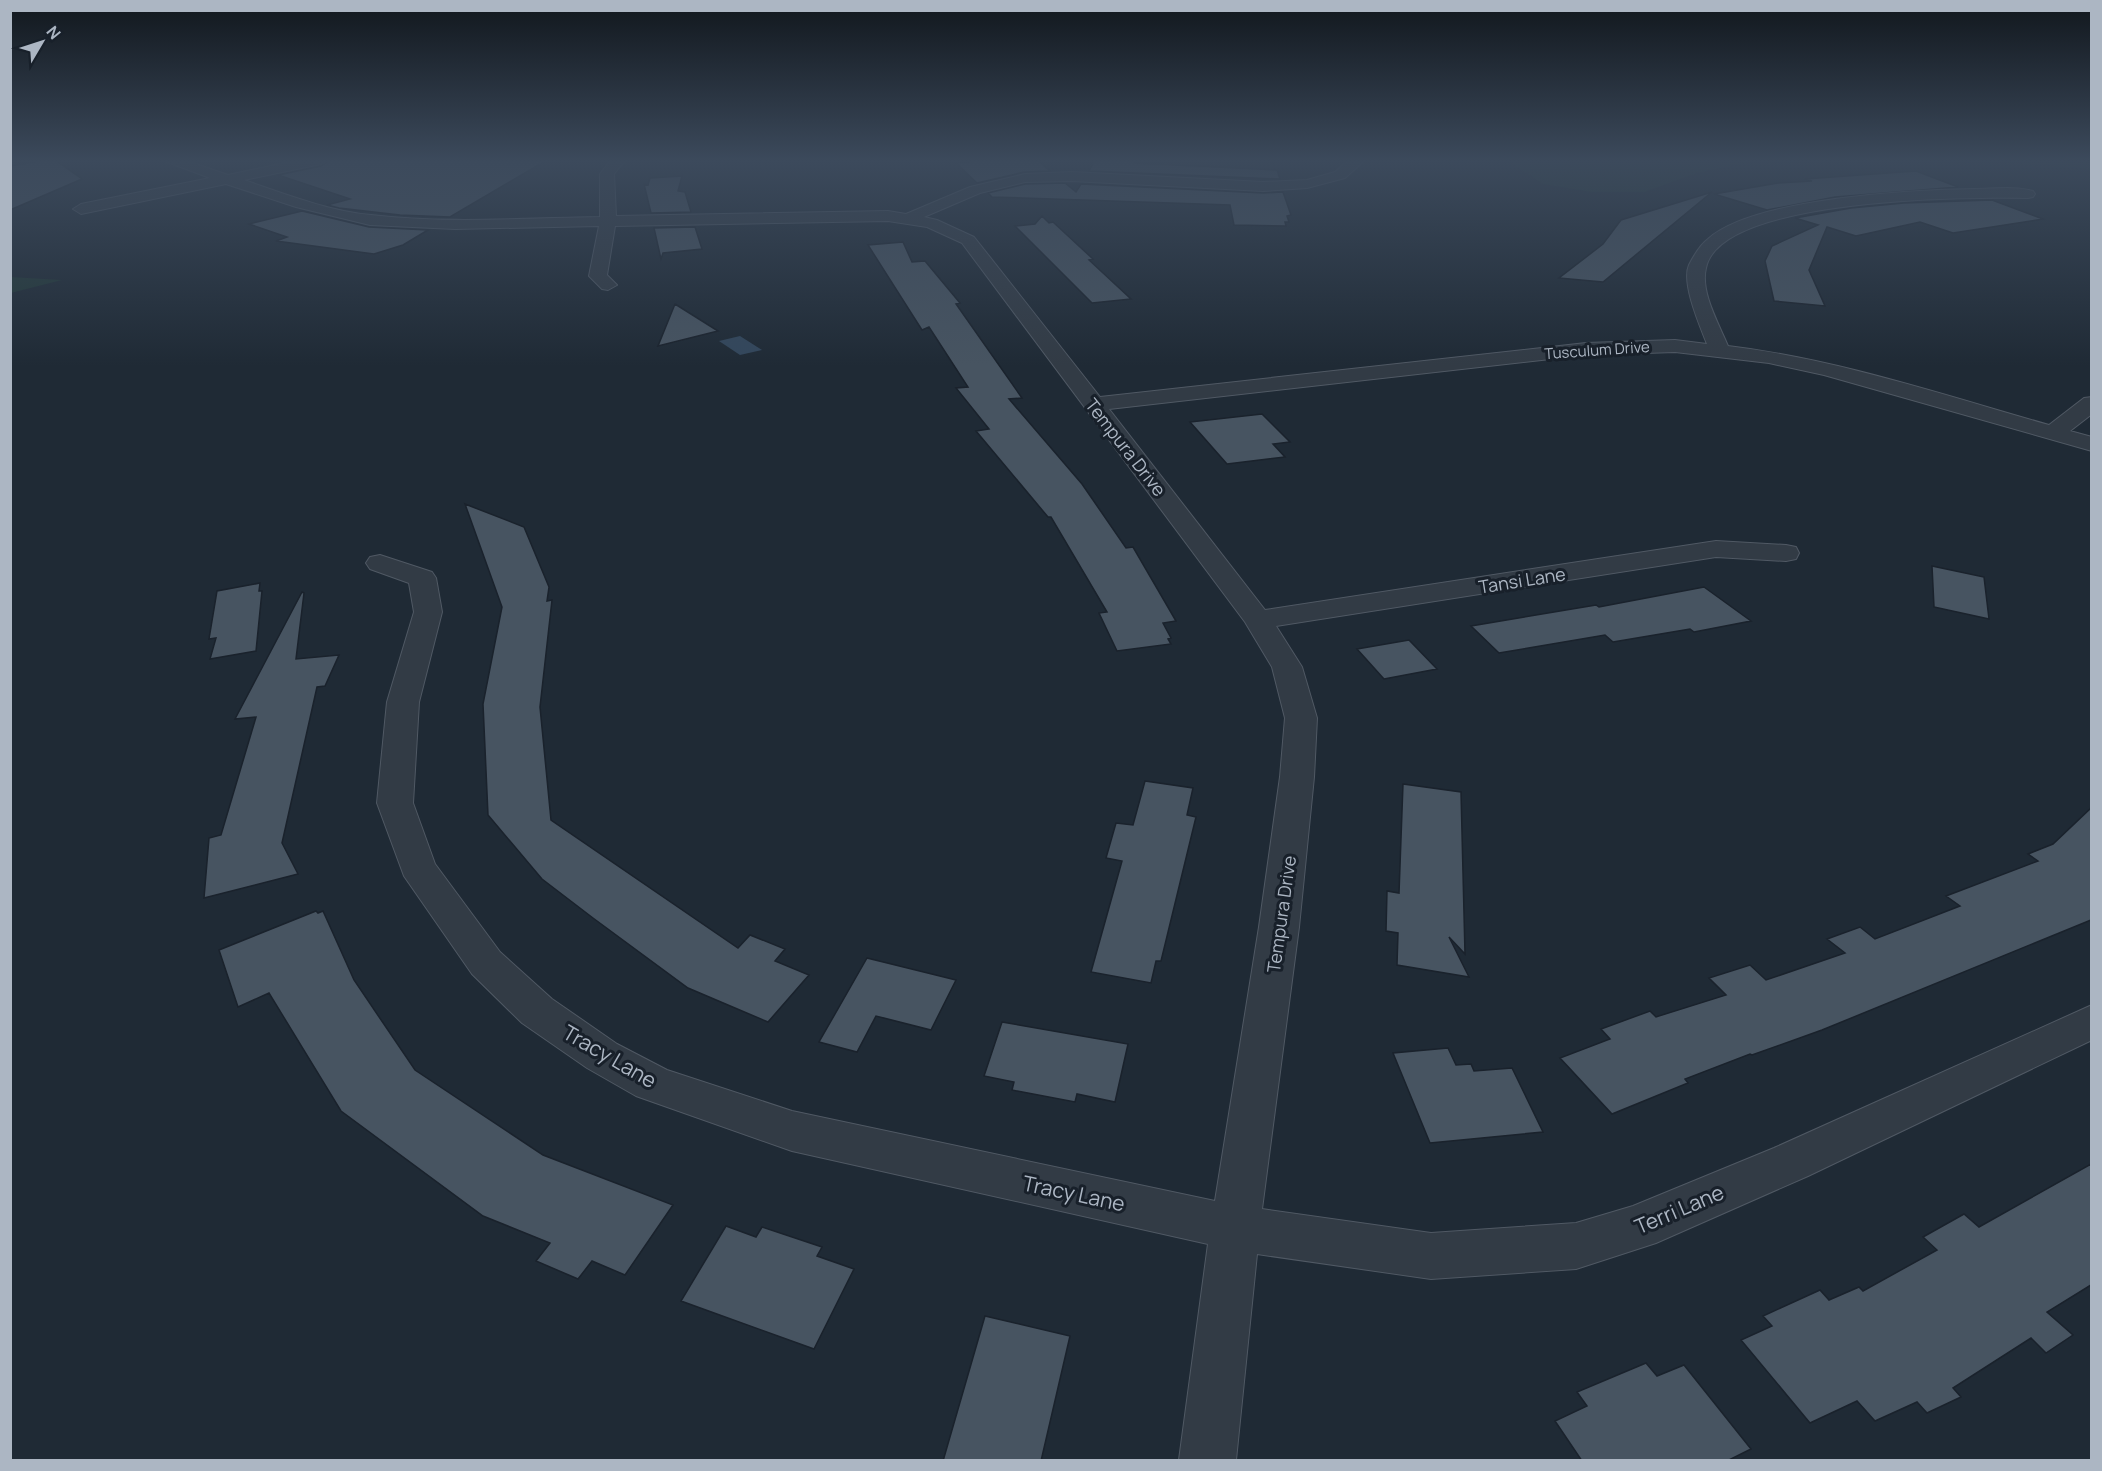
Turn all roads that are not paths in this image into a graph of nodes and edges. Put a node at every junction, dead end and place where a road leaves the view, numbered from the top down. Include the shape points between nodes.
1 (606, 229) edge
2 (948, 229) edge
3 (1733, 229) edge
4 (608, 285) dead end
5 (1719, 349) junction
6 (2091, 403) edge
7 (1093, 404) junction
8 (2052, 433) junction
9 (2091, 444) edge
10 (1786, 553) dead end
11 (380, 563) dead end
12 (1258, 620) junction
13 (2091, 1021) edge
14 (1236, 1228) junction
15 (1207, 1461) edge

1 - 4 street via 598,276
2 - 7 street, Tempura Drive via 973,243
3 - 5 street via 1718,237 1698,265 1703,304
5 - 7 street, Tusculum Drive via 1586,349
5 - 8 street, Tusculum Drive via 1828,370
6 - 8 street
7 - 12 street, Tempura Drive
8 - 9 street, Tusculum Drive
10 - 12 street, Tansi Lane via 1716,549
11 - 14 street, Tracy Lane via 422,578 428,612 404,702 397,772 396,805 416,863 486,963 537,1011 602,1056 652,1083 792,1131
12 - 14 street, Tempura Drive via 1287,667 1301,717 1294,817
13 - 14 street, Terri Lane via 1791,1162 1639,1227 1576,1246 1431,1256
14 - 15 street, Tempura Drive

